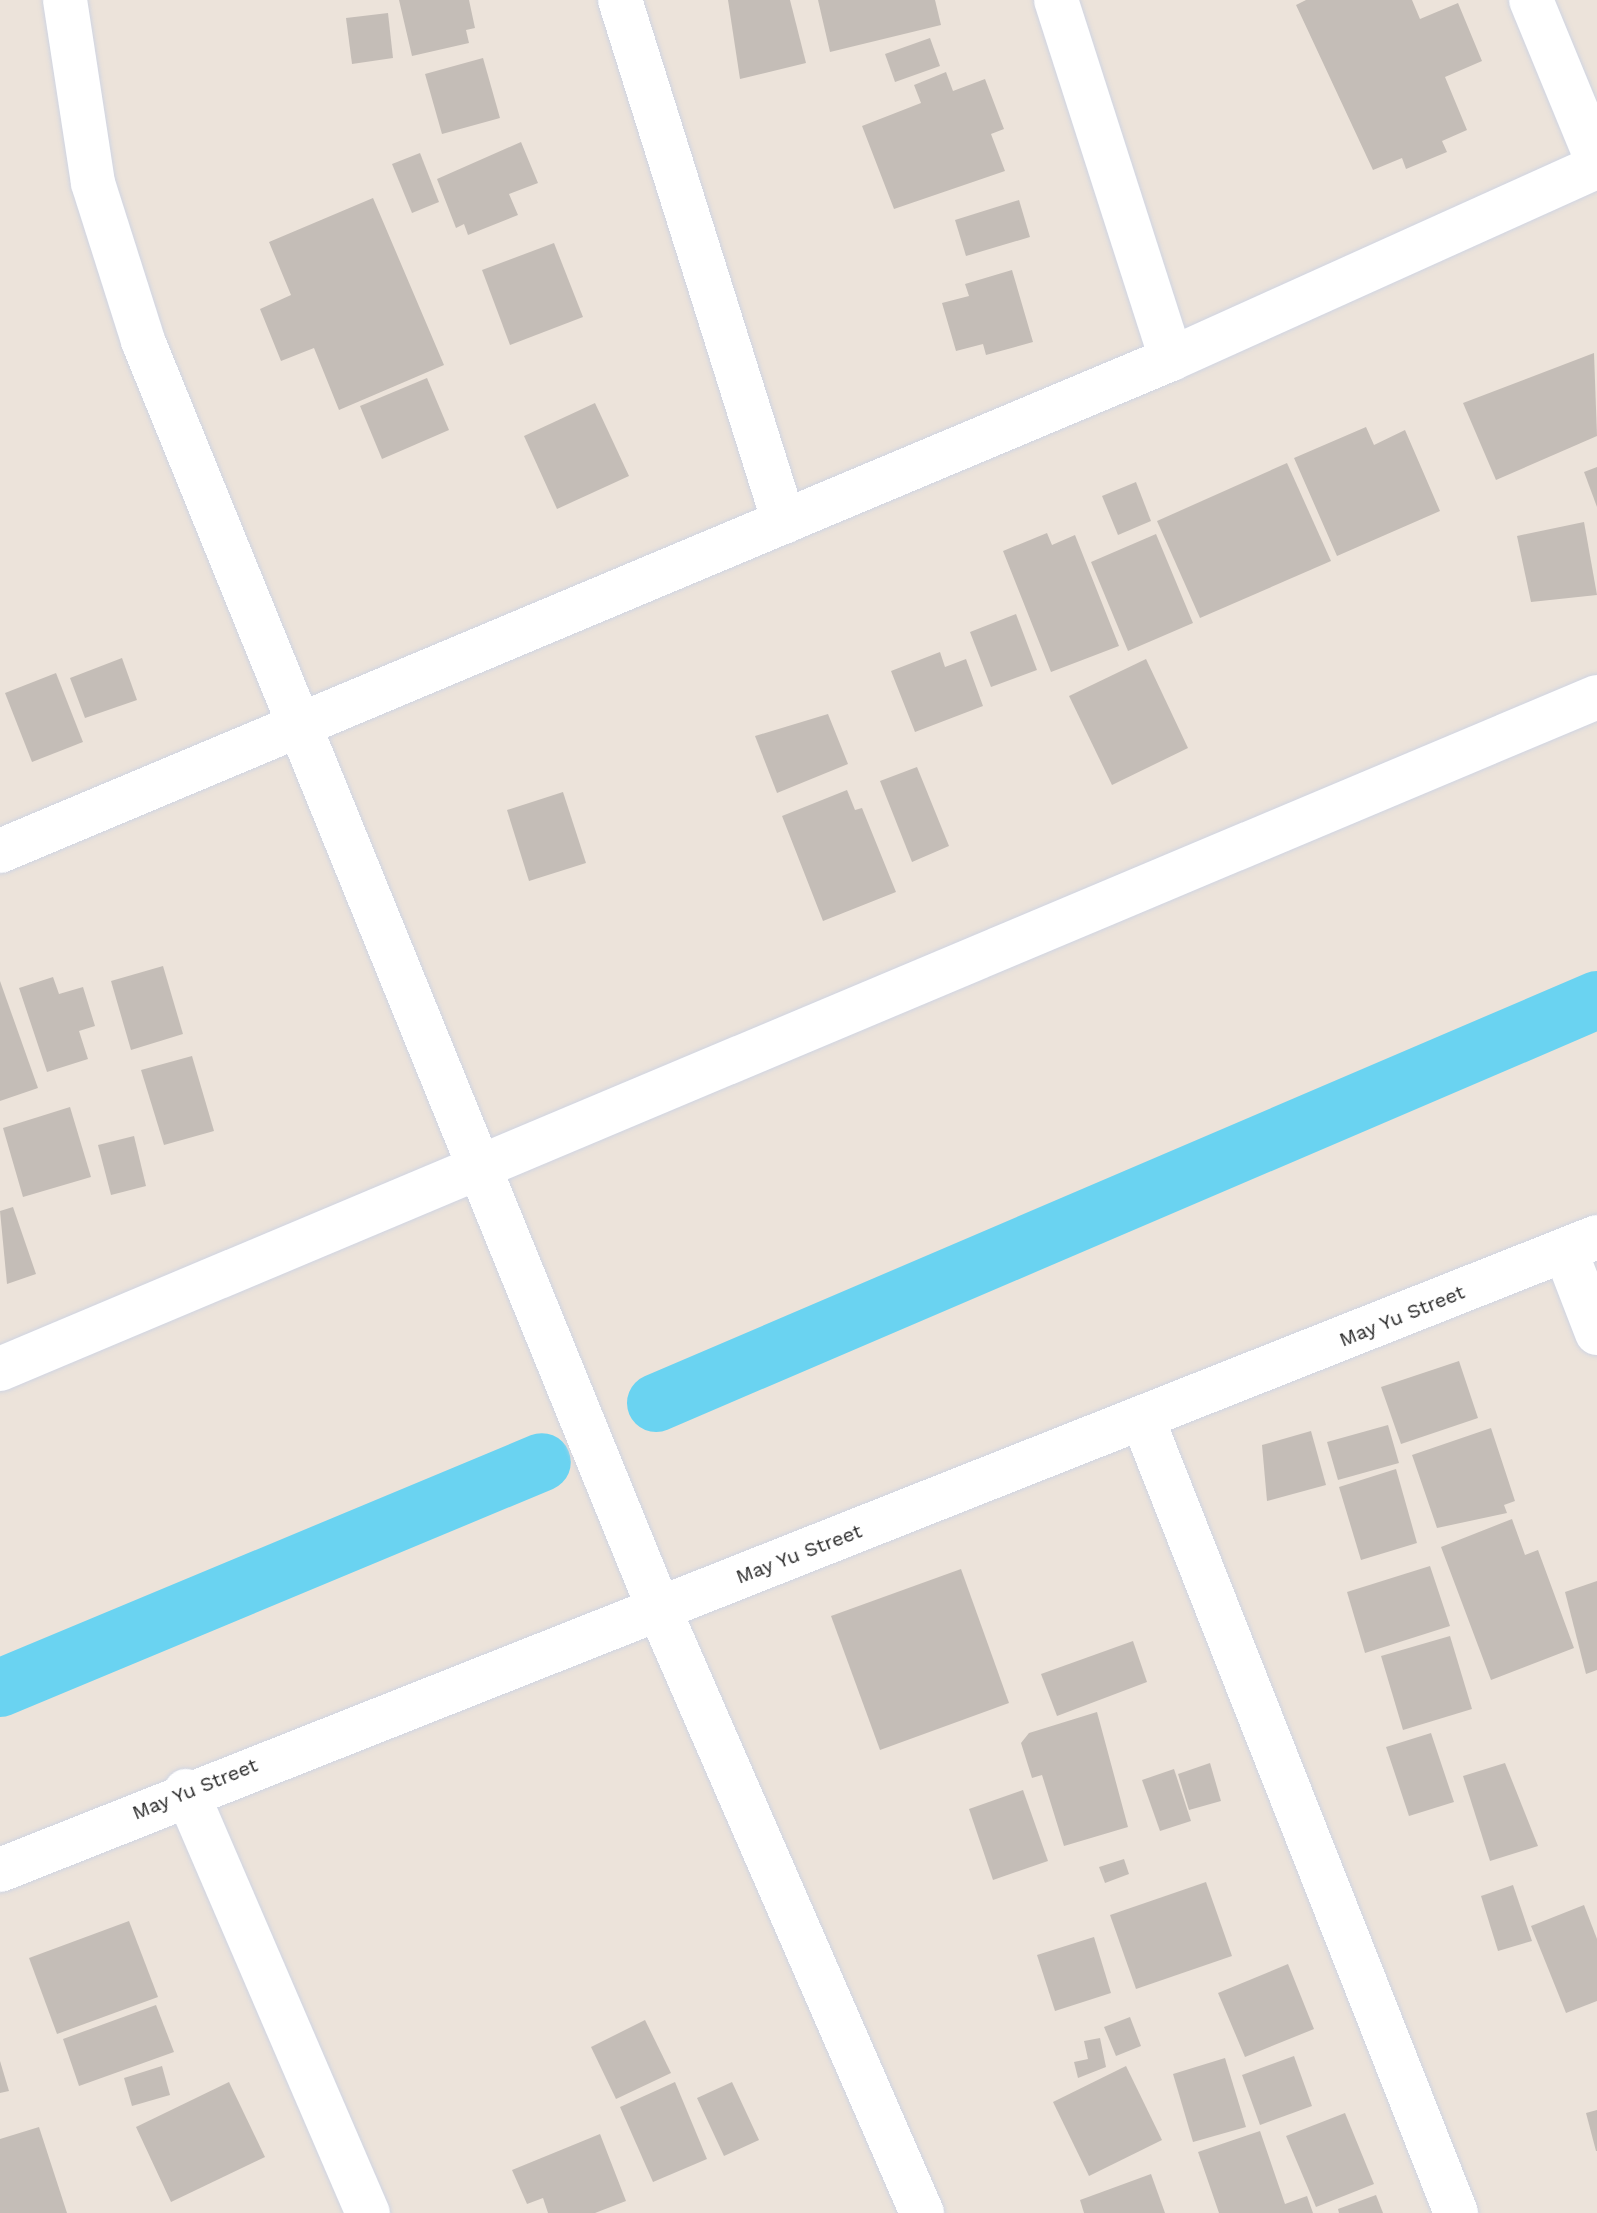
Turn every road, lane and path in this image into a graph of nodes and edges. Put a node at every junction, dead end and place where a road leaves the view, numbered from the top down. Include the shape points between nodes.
1 (65, 0) edge
2 (620, 0) edge
3 (1056, 0) edge
4 (1531, 0) edge
5 (1597, 160) edge
6 (1597, 167) edge
7 (1171, 359) junction
8 (784, 522) junction
9 (1597, 697) edge
10 (303, 723) junction
11 (0, 851) edge
12 (479, 1166) junction
13 (1581, 1244) edge
14 (1597, 1333) edge
15 (0, 1369) edge
16 (1143, 1420) junction
17 (659, 1609) junction
18 (186, 1791) junction
19 (0, 1870) edge
20 (368, 2213) edge
21 (922, 2213) edge
22 (1456, 2213) edge

1 - 10 street via 93,183 143,341
2 - 8 street
3 - 7 street
4 - 5 street
6 - 7 street
7 - 8 street
8 - 10 street
9 - 12 street
10 - 11 street
10 - 12 street
12 - 15 street
12 - 17 street
13 - 14 street
13 - 16 street, May Yu Street
16 - 17 street, May Yu Street
16 - 22 street
17 - 18 street, May Yu Street
17 - 21 street
18 - 19 street, May Yu Street
18 - 20 street

